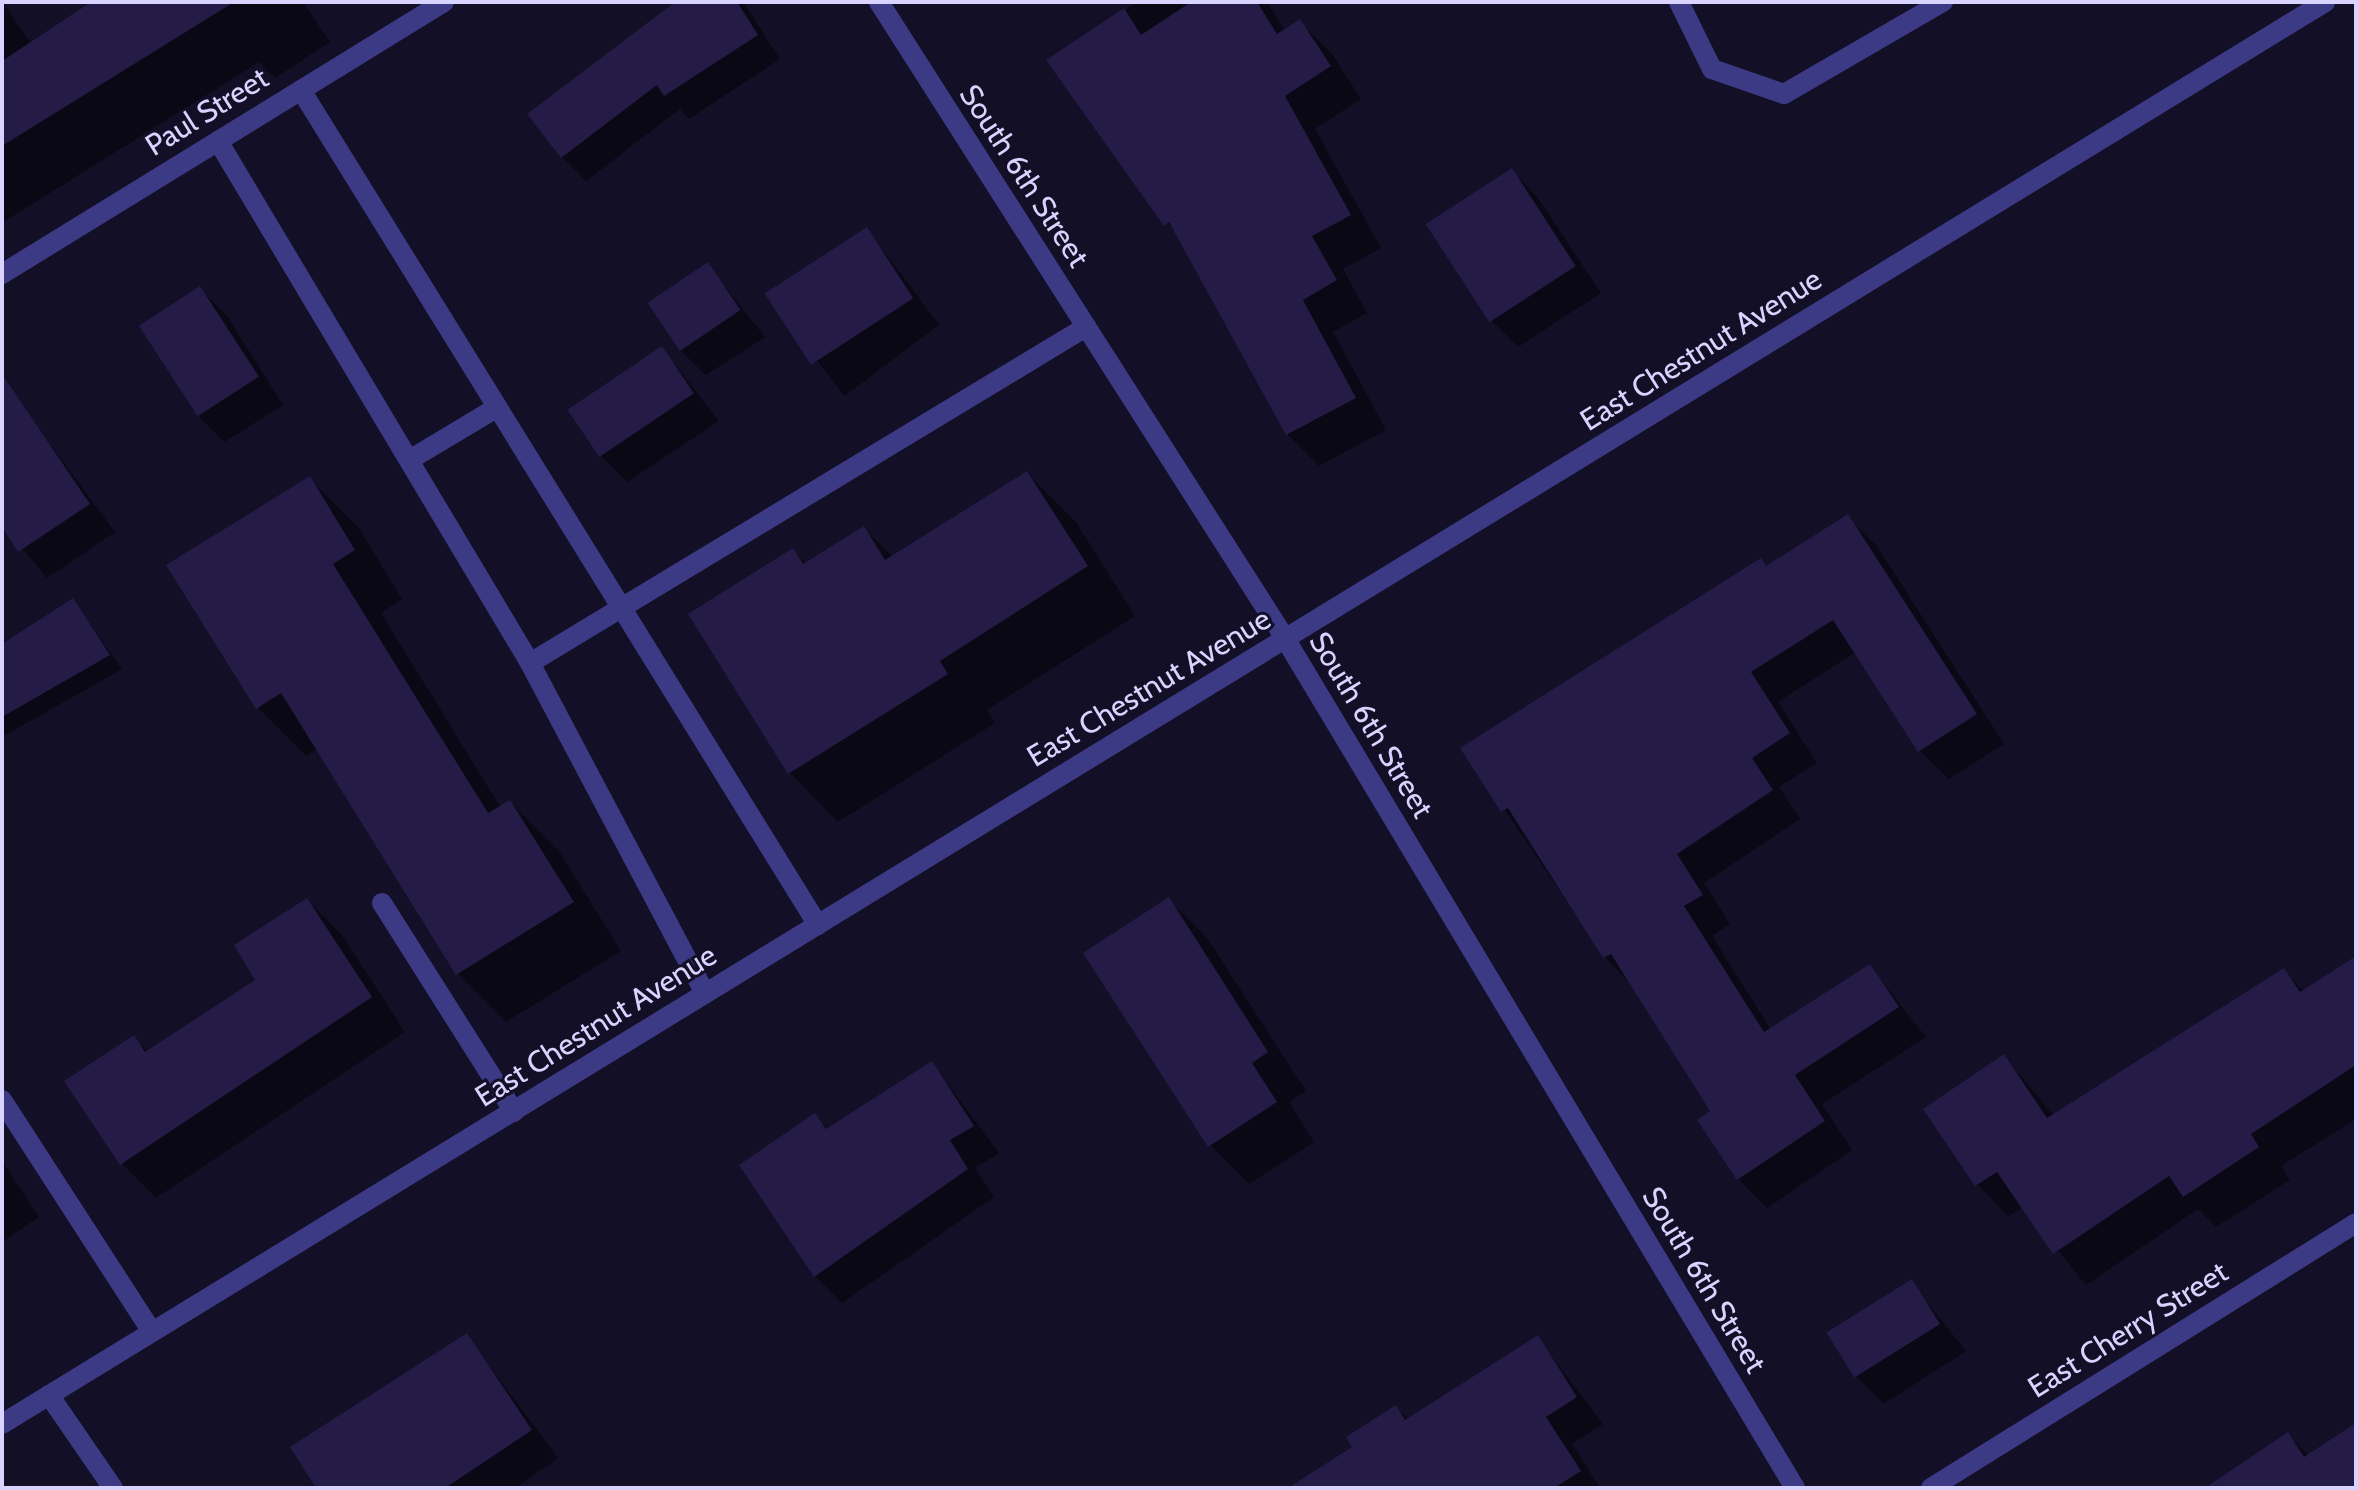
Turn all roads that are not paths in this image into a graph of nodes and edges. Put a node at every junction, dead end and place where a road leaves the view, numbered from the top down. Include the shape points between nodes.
1 (444, 2) edge
2 (879, 2) edge
3 (1679, 2) edge
4 (1943, 2) edge
5 (2325, 2) edge
6 (301, 90) junction
7 (218, 141) junction
8 (2, 274) edge
9 (1086, 327) junction
10 (493, 410) junction
11 (411, 459) junction
12 (624, 608) junction
13 (1286, 640) junction
14 (530, 663) junction
15 (382, 903) dead end
16 (818, 925) junction
17 (705, 994) junction
18 (2, 1100) edge
19 (514, 1112) junction
20 (2356, 1223) edge
21 (152, 1332) junction
22 (49, 1395) junction
23 (2, 1424) edge
24 (113, 1488) edge
25 (1795, 1488) edge
26 (1931, 1488) edge

1 - 6 street, Paul Street
2 - 9 street, South 6th Street
3 - 4 street via 1712,69 1784,94
5 - 13 street, East Chestnut Avenue
6 - 7 street, Paul Street
6 - 10 street
7 - 8 street, Paul Street
7 - 11 street
9 - 12 street
9 - 13 street, South 6th Street
10 - 11 street
10 - 12 street
11 - 14 street
12 - 14 street
12 - 16 street
13 - 16 street, East Chestnut Avenue
13 - 25 street, South 6th Street
14 - 17 street
15 - 19 street
16 - 17 street, East Chestnut Avenue
17 - 19 street, East Chestnut Avenue
18 - 21 street
19 - 21 street, East Chestnut Avenue
20 - 26 street, East Cherry Street
21 - 22 street, East Chestnut Avenue
22 - 23 street, East Chestnut Avenue
22 - 24 street

